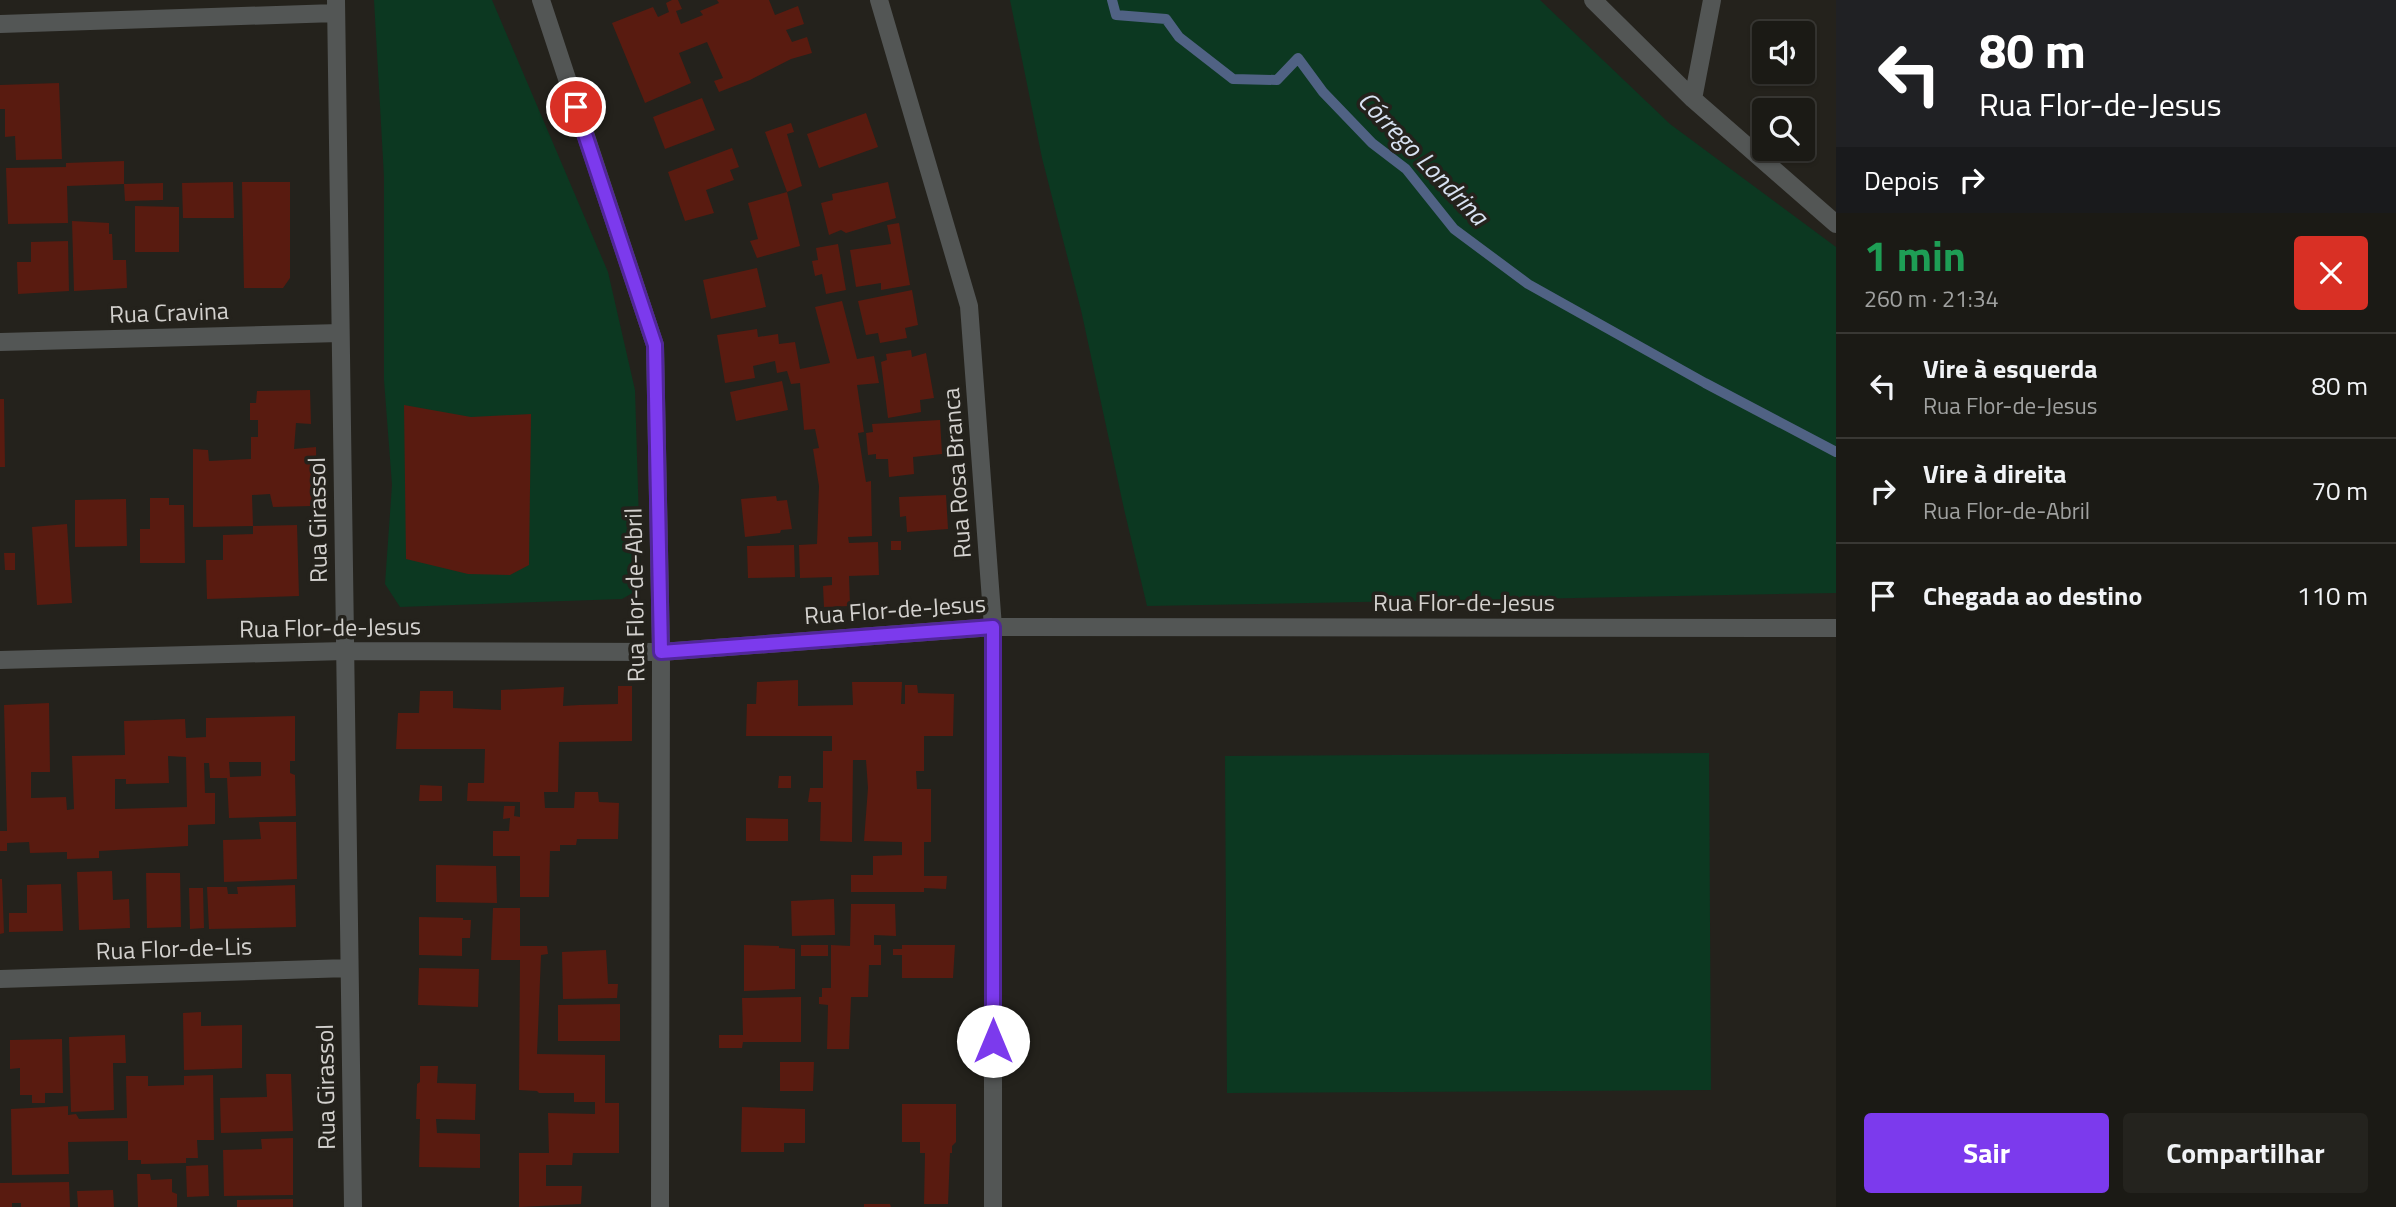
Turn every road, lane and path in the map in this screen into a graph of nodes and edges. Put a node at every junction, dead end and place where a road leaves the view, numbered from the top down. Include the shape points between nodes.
1 (541, 0) edge
2 (879, 0) edge
3 (1593, 0) edge
4 (1712, 0) edge
5 (335, 7) edge
6 (0, 24) edge
7 (1693, 99) junction
8 (1836, 224) edge
9 (340, 333) junction
10 (0, 342) edge
11 (993, 627) junction
12 (1836, 628) edge
13 (345, 652) junction
14 (661, 652) junction
15 (0, 660) edge
16 (349, 968) junction
17 (0, 979) edge
18 (352, 1207) edge
19 (660, 1207) edge
20 (993, 1207) edge

1 - 14 street, Rua Flor-de-Abril via 655,345
2 - 11 street, Rua Rosa Branca via 969,306
3 - 7 street
4 - 7 street
5 - 6 street
5 - 9 street, Rua Girassol
7 - 8 street
9 - 10 street, Rua Cravina
9 - 13 street, Rua Girassol
11 - 12 street, Rua Flor-de-Jesus
11 - 14 street, Rua Flor-de-Jesus
11 - 20 street, Rua Rosa Branca
13 - 14 street, Rua Flor-de-Jesus
13 - 15 street, Rua Flor-de-Jesus
13 - 16 street, Rua Girassol
14 - 19 street, Rua Flor-de-Abril
16 - 17 street, Rua Flor-de-Lis
16 - 18 street, Rua Girassol

